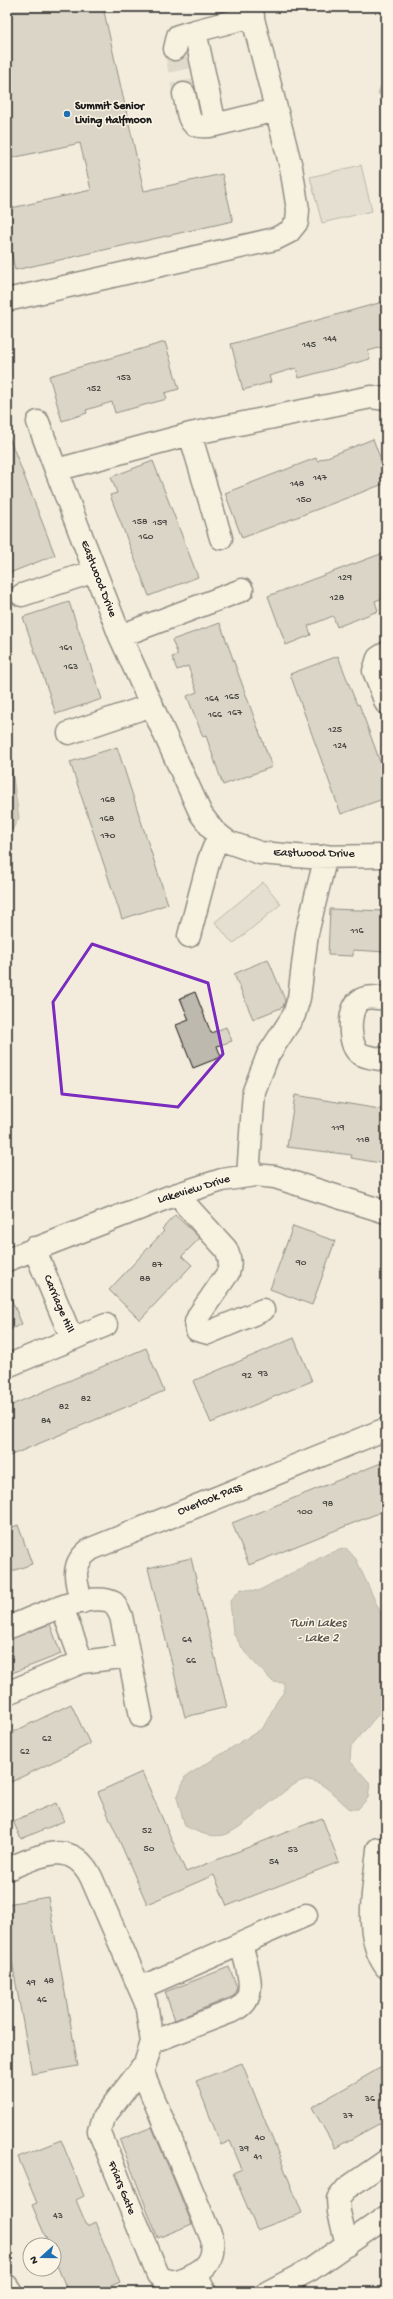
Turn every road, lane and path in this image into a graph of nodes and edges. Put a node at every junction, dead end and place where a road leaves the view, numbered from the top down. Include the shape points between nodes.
1 (251, 11) edge
2 (195, 31) junction
3 (175, 49) tunnel mouth
4 (184, 94) tunnel mouth
5 (276, 110) junction
6 (215, 125) junction
7 (7, 300) edge
8 (386, 399) edge
9 (38, 422) dead end
10 (190, 434) junction
11 (56, 470) junction
12 (221, 538) dead end
13 (95, 571) junction
14 (242, 590) dead end
15 (22, 595) dead end
16 (120, 636) junction
17 (386, 653) edge
18 (386, 704) edge
19 (152, 705) junction
20 (69, 733) dead end
21 (219, 835) junction
22 (326, 856) junction
23 (386, 856) edge
24 (189, 936) dead end
25 (386, 999) edge
26 (386, 1060) edge
27 (248, 1176) junction
28 (181, 1193) junction
29 (386, 1212) edge
30 (34, 1248) junction
31 (7, 1260) edge
32 (263, 1310) dead end
33 (106, 1325) dead end
34 (72, 1339) junction
35 (7, 1366) edge
36 (386, 1429) edge
37 (72, 1604) junction
38 (7, 1628) edge
39 (129, 1656) junction
40 (82, 1662) junction
41 (7, 1693) edge
42 (141, 1716) dead end
43 (383, 1844) edge
44 (7, 1869) edge
45 (306, 1915) dead end
46 (241, 1944) junction
47 (386, 1966) edge
48 (140, 1988) junction
49 (152, 2042) junction
50 (141, 2068) junction
51 (386, 2161) edge
52 (386, 2217) edge
53 (347, 2245) junction
54 (201, 2282) edge
55 (7, 2286) edge
56 (11, 2292) edge
57 (268, 2292) edge

1 - 2 street
1 - 5 street
2 - 3 street via 178,36
2 - 6 street
4 - 6 street via 189,118 194,126 203,128
5 - 6 street
5 - 7 street via 291,166 298,210 297,222 288,232 275,239
8 - 10 street via 371,397
9 - 11 street, Eastwood Drive
10 - 11 street
10 - 12 street
11 - 13 street, Eastwood Drive
13 - 15 street
13 - 16 street, Eastwood Drive
14 - 16 street
16 - 19 street, Eastwood Drive
17 - 18 street via 378,658 374,671
19 - 20 street
19 - 21 street, Eastwood Drive via 201,814
21 - 22 street, Eastwood Drive via 228,842 260,853
21 - 24 street via 209,860
22 - 23 street, Eastwood Drive
22 - 27 street via 307,933 299,998 294,1015 268,1055 254,1091
25 - 26 street via 370,997 358,1001 350,1036 351,1044 360,1054
27 - 28 street, Lakeview Drive via 222,1180
27 - 29 street, Lakeview Drive via 275,1177
28 - 30 street, Lakeview Drive
28 - 32 street via 186,1205 226,1249 230,1257 231,1266 228,1273 197,1319 197,1330 203,1333 211,1332
30 - 31 street, Lakeview Drive
30 - 34 street, Carriage Hill
33 - 34 street
34 - 35 street, Carriage Hill
36 - 37 street, Overlook Pass via 91,1549 81,1558 76,1569
37 - 38 street
37 - 39 street via 102,1599 114,1603 121,1616
37 - 40 street, Overlook Pass
39 - 40 street
39 - 42 street
40 - 41 street
43 - 47 street via 372,1926 378,1953
44 - 48 street, Friars Gate via 52,1853 71,1856 83,1862
45 - 46 street
46 - 48 street
46 - 49 street via 251,1992 245,2002 235,2010
48 - 49 street, Friars Gate via 146,2003
49 - 50 street, Friars Gate via 148,2057
50 - 54 street, Friars Gate via 212,2239 212,2255
50 - 54 street, Friars Gate via 102,2118 99,2131 158,2275 171,2282
51 - 53 street via 347,2188 338,2199
52 - 53 street
53 - 57 street via 310,2270
55 - 56 street

